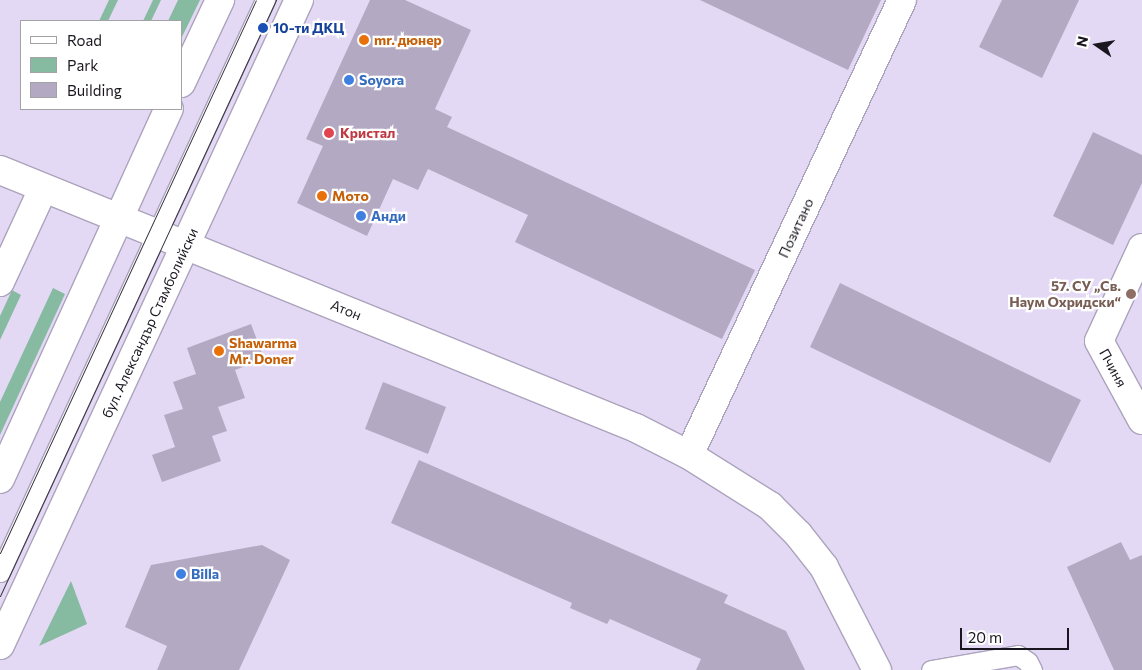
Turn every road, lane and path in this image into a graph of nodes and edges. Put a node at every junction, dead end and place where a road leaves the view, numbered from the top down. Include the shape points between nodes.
1 (220, 0) edge
2 (265, 0) edge
3 (299, 0) edge
4 (902, 0) edge
5 (182, 81) edge
6 (169, 110) edge
7 (0, 170) edge
8 (43, 189) junction
9 (118, 218) junction
10 (157, 234) junction
11 (186, 246) junction
12 (1142, 248) edge
13 (0, 282) edge
14 (1142, 420) edge
15 (689, 455) junction
16 (0, 479) edge
17 (0, 572) edge
18 (0, 645) edge
19 (877, 670) edge
20 (931, 670) edge
21 (1032, 670) edge

1 - 5 street
2 - 10 lane
3 - 11 street, бул. Александър Стамболийски
4 - 15 street, Позитано
6 - 9 street
7 - 8 street, Атон
8 - 9 street, Атон
8 - 13 street
9 - 10 street, Атон
9 - 16 street
10 - 11 street, Атон
10 - 17 lane
11 - 15 street, Атон via 636,428
11 - 18 street, бул. Александър Стамболийски
12 - 14 street, Пчиня via 1098,341
15 - 19 street, Атон via 770,506 798,534 824,567
20 - 21 lane via 1018,655 1028,662

